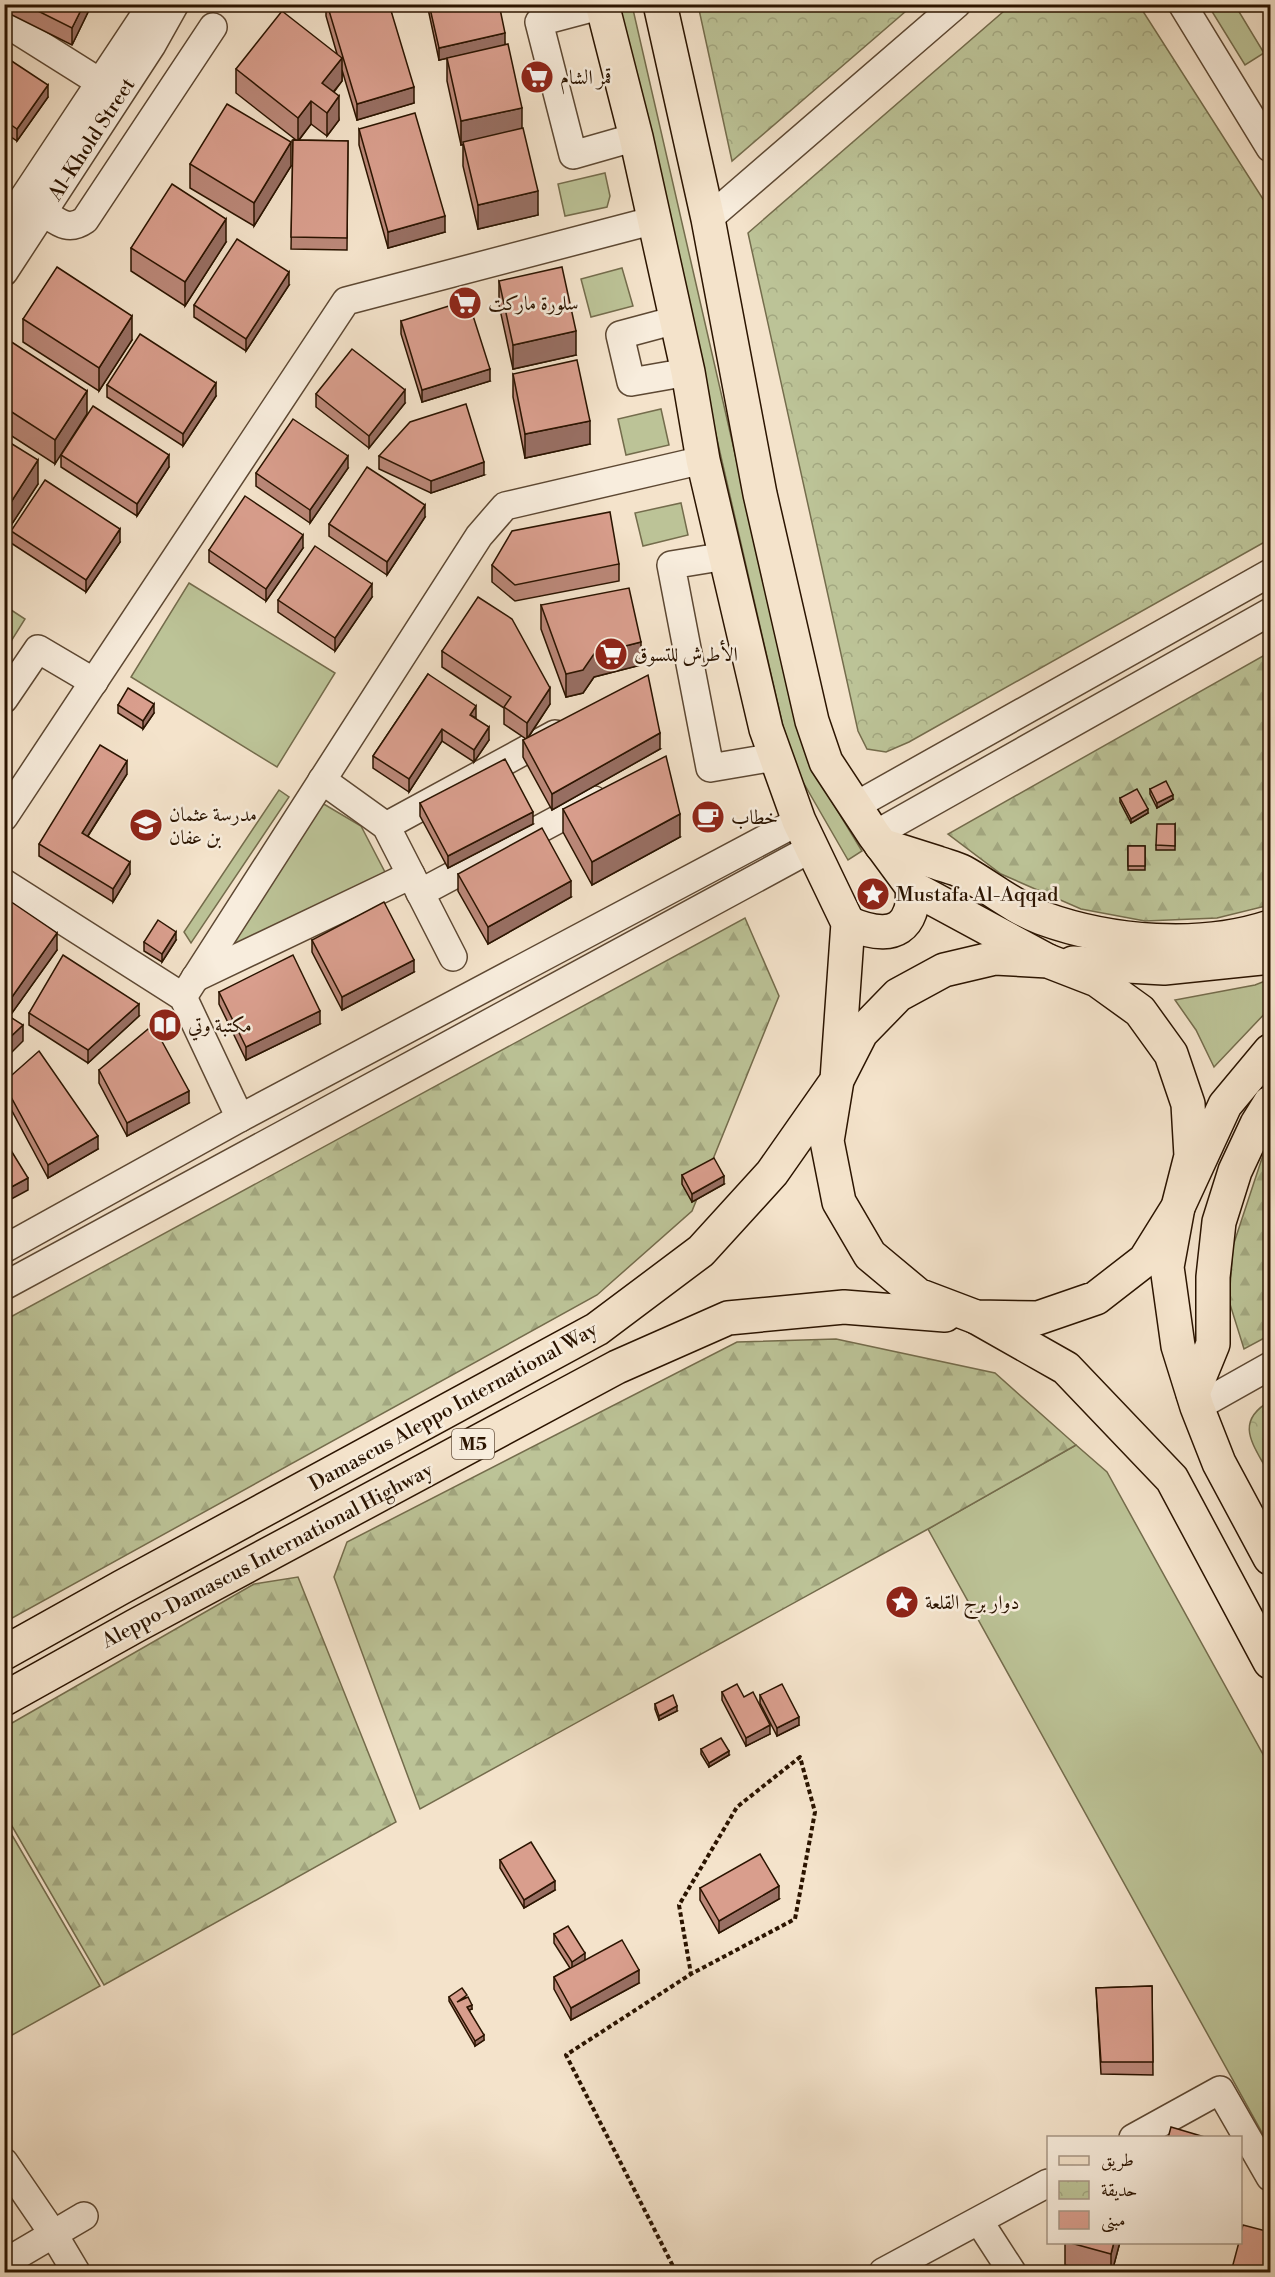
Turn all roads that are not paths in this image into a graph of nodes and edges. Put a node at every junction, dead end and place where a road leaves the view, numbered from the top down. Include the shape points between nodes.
1 (152, 4) edge
2 (175, 4) edge
3 (660, 4) edge
4 (957, 4) edge
5 (1182, 4) edge
6 (602, 5) edge
7 (4, 22) edge
8 (213, 27) dead end
9 (113, 85) junction
10 (158, 110) junction
11 (636, 137) junction
12 (1270, 148) edge
13 (43, 212) junction
14 (708, 219) junction
15 (655, 220) junction
16 (4, 227) edge
17 (4, 272) edge
18 (676, 320) junction
19 (688, 372) junction
20 (704, 460) junction
21 (760, 494) junction
22 (713, 501) junction
23 (726, 556) junction
24 (1270, 573) edge
25 (1270, 612) edge
26 (94, 682) junction
27 (4, 699) edge
28 (574, 723) edge
29 (775, 757) junction
30 (322, 780) junction
31 (617, 788) edge
32 (855, 806) junction
33 (4, 817) edge
34 (386, 826) junction
35 (805, 835) junction
36 (878, 840) junction
37 (4, 882) edge
38 (416, 884) junction
39 (913, 888) junction
40 (848, 924) junction
41 (1270, 927) edge
42 (1270, 954) edge
43 (453, 957) dead end
44 (1048, 961) junction
45 (189, 987) junction
46 (1270, 1051) edge
47 (837, 1080) junction
48 (1270, 1103) edge
49 (240, 1118) junction
50 (1178, 1207) junction
51 (4, 1249) edge
52 (4, 1286) edge
53 (976, 1317) junction
54 (1270, 1366) edge
55 (1195, 1400) junction
56 (1270, 1558) edge
57 (4, 1653) edge
58 (1270, 1662) edge
59 (4, 1699) edge
60 (1137, 2136) edge
61 (4, 2162) edge
62 (1270, 2177) edge
63 (1047, 2184) edge
64 (84, 2216) dead end
65 (978, 2221) junction
66 (54, 2235) junction
67 (14, 2265) edge
68 (76, 2272) edge
69 (883, 2272) edge
70 (1012, 2272) edge

1 - 9 street
2 - 9 street, Al-Khold Street via 152,45
3 - 14 main road
4 - 14 street
5 - 12 street
6 - 11 main road
6 - 11 street via 539,21 573,155
7 - 9 street
8 - 10 street
9 - 10 street
9 - 13 street, Al-Khold Street
9 - 16 street
10 - 13 street via 85,220 70,227
11 - 15 main road
13 - 17 street, Al-Khold Street
14 - 21 main road
15 - 18 main road
15 - 26 street via 346,301
18 - 19 main road
18 - 19 street via 620,334 631,382
19 - 20 main road
20 - 22 main road
20 - 30 street via 505,506 479,536
21 - 22 main road
21 - 32 main road via 812,721 826,762
22 - 23 main road
23 - 29 main road
23 - 29 street via 671,565 710,768
24 - 32 street
25 - 36 street
26 - 27 street via 38,649
26 - 33 street
28 - 34 street
29 - 35 main road
30 - 34 street
30 - 45 street
31 - 38 street
32 - 36 main road
34 - 38 street
35 - 40 main road
35 - 49 street
35 - 52 street
36 - 39 main road
36 - 41 main road via 962,871 1042,918 1108,936 1165,942
37 - 45 street
38 - 43 street
38 - 45 street
39 - 40 main road via 910,911 903,924 888,932 870,932
39 - 44 main road
40 - 47 main road
42 - 44 main road via 1164,968
44 - 47 main road via 985,960 944,970 898,995 861,1033
44 - 50 main road via 1097,980 1140,1011 1171,1054 1188,1104 1190,1125 1191,1156
45 - 49 street
46 - 50 main road via 1225,1105
47 - 53 main road via 827,1141 838,1202 870,1256 918,1295
47 - 57 main road, Damascus Aleppo International Way / M5 via 772,1173 701,1251 597,1329
48 - 55 main road via 1235,1171 1219,1222 1213,1277 1213,1344
49 - 51 street
50 - 53 main road, Aleppo-Damascus International Highway via 1145,1260 1096,1298 1038,1318
50 - 55 main road via 1167,1267 1178,1346
53 - 58 main road via 1066,1368 1172,1479
53 - 59 main road, Aleppo-Damascus International Highway / M5 via 844,1307 728,1318 617,1367
54 - 55 street
55 - 56 main road via 1220,1463
60 - 62 street via 1220,2090
61 - 66 street
63 - 65 street
64 - 66 street
65 - 69 street
65 - 70 street
66 - 67 street
66 - 68 street

